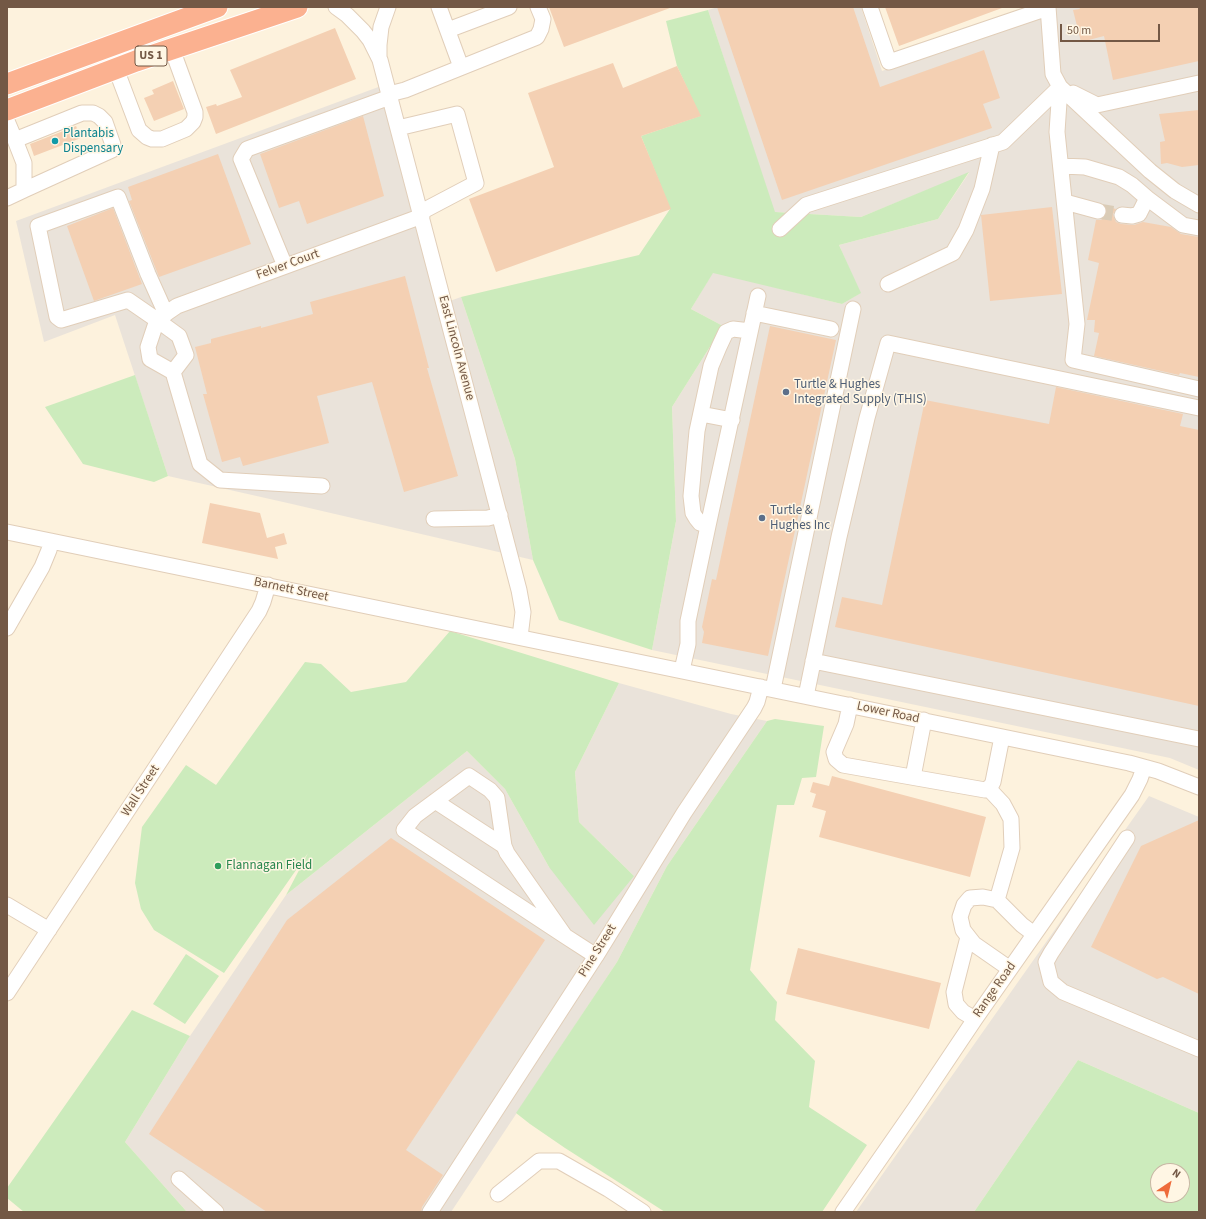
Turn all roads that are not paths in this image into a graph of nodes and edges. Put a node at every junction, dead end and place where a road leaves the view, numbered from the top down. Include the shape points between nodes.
1 (217, 7) edge
2 (297, 7) edge
3 (336, 7) edge
4 (388, 7) edge
5 (439, 7) edge
6 (509, 7) edge
7 (538, 7) edge
8 (870, 7) edge
9 (1048, 8) edge
10 (448, 30) junction
11 (172, 49) junction
12 (380, 60) junction
13 (461, 67) junction
14 (116, 69) junction
15 (1199, 83) edge
16 (7, 84) edge
17 (1060, 87) junction
18 (389, 95) junction
19 (7, 110) edge
20 (7, 121) edge
21 (398, 128) junction
22 (15, 140) junction
23 (992, 145) junction
24 (24, 163) junction
25 (1061, 166) junction
26 (46, 180) junction
27 (24, 190) junction
28 (7, 198) edge
29 (1147, 198) junction
30 (1065, 202) junction
31 (1199, 205) edge
32 (1098, 211) tunnel mouth
33 (421, 214) junction
34 (1122, 215) tunnel mouth
35 (1199, 228) edge
36 (780, 229) dead end
37 (285, 266) junction
38 (888, 284) dead end
39 (758, 296) dead end
40 (853, 309) dead end
41 (754, 313) junction
42 (162, 317) junction
43 (831, 329) dead end
44 (750, 331) junction
45 (173, 372) junction
46 (1199, 389) edge
47 (1199, 408) edge
48 (701, 414) junction
49 (732, 420) junction
50 (322, 486) dead end
51 (500, 515) junction
52 (434, 519) dead end
53 (708, 526) junction
54 (7, 532) edge
55 (51, 541) junction
56 (268, 585) junction
57 (7, 628) edge
58 (520, 637) junction
59 (575, 648) joint
60 (813, 661) junction
61 (682, 670) junction
62 (767, 688) junction
63 (806, 696) junction
64 (850, 705) junction
65 (924, 720) junction
66 (1002, 737) junction
67 (1199, 739) edge
68 (1144, 767) junction
69 (913, 777) junction
70 (1199, 787) edge
71 (988, 788) junction
72 (435, 801) junction
73 (1127, 838) dead end
74 (504, 846) junction
75 (997, 900) junction
76 (7, 905) edge
77 (49, 930) junction
78 (1034, 934) junction
79 (566, 936) junction
80 (968, 936) junction
81 (596, 956) junction
82 (1010, 969) junction
83 (7, 993) edge
84 (975, 1019) junction
85 (1199, 1049) edge
86 (179, 1179) dead end
87 (498, 1194) dead end
88 (216, 1212) edge
89 (430, 1212) edge
90 (643, 1212) edge
91 (843, 1212) edge

1 - 16 highway, US 1
2 - 11 highway, US 1
3 - 12 street, East Lincoln Avenue via 363,31
4 - 12 street, East Lincoln Avenue via 378,45
5 - 10 street
6 - 10 street
7 - 13 street via 543,20 537,37
8 - 9 street via 889,62
9 - 17 street via 1053,74
10 - 13 street
11 - 14 highway, US 1
11 - 14 street via 195,112 193,122 186,129 162,139 147,138 139,130
12 - 18 street, East Lincoln Avenue
13 - 18 street
14 - 19 highway, US 1
15 - 17 street via 1097,105
17 - 23 street via 1003,142
17 - 25 street via 1057,132
17 - 31 street via 1150,171 1175,192
18 - 21 street, East Lincoln Avenue
18 - 37 street via 247,149 241,159
20 - 22 street
21 - 33 street, East Lincoln Avenue
21 - 33 street, Felver Court via 457,114 476,184
22 - 24 street
22 - 26 street via 82,113 92,113 105,122 113,145 112,150
23 - 36 street via 806,205
23 - 38 street via 982,189 954,253
24 - 26 street
24 - 27 street
25 - 29 street via 1085,167 1119,177
25 - 30 street
26 - 27 street
27 - 28 street
29 - 34 street via 1139,214
29 - 35 street via 1183,225
30 - 32 street
30 - 46 street via 1077,324 1074,360
33 - 37 street, Felver Court
33 - 51 street, East Lincoln Avenue
37 - 42 street, Felver Court via 177,306
39 - 41 street
40 - 62 street, Pine Street
41 - 43 street
41 - 44 street
42 - 42 street via 128,300 61,320 57,317 38,226 118,197
42 - 45 street via 179,336 186,355
42 - 45 street via 148,347 150,359
44 - 48 street via 733,329 726,332 712,366
44 - 49 street
45 - 50 street via 200,464 220,480
47 - 60 street via 888,343 867,418
48 - 49 street
48 - 53 street via 696,441 691,505 700,523
49 - 53 street
51 - 52 street via 488,518
51 - 58 street, East Lincoln Avenue via 519,590 522,612
53 - 61 street via 688,621 688,644
54 - 55 street, Barnett Street
55 - 56 street, Barnett Street
55 - 57 street via 42,567
56 - 58 street, Barnett Street
56 - 77 street, Wall Street via 259,611
58 - 59 street, Barnett Street
59 - 61 street, Lower Road
60 - 63 street
60 - 67 street
61 - 62 street, Lower Road
62 - 63 street, Lower Road
62 - 81 street, Pine Street via 684,813
63 - 64 street, Lower Road
64 - 65 street, Lower Road
64 - 69 street via 846,724 834,752 836,759 843,765
65 - 66 street, Lower Road
65 - 69 street
66 - 68 street, Lower Road
66 - 71 street via 993,782
68 - 70 street, Lower Road
68 - 78 street, Range Road via 1132,795
69 - 71 street via 985,790
71 - 75 street via 1003,804 1011,819 1012,848
72 - 74 street
72 - 74 street via 468,776 485,787 497,798
72 - 79 street via 415,816 404,830
73 - 85 street via 1046,962 1051,982 1063,992
74 - 79 street via 510,859
75 - 78 street
75 - 80 street via 970,898 964,905 960,917 963,930
76 - 77 street
77 - 83 street, Wall Street
78 - 82 street, Range Road
79 - 81 street
80 - 82 street via 974,944
80 - 84 street via 954,992 956,1004
81 - 89 street, Pine Street
82 - 84 street, Range Road
84 - 91 street, Range Road
86 - 88 street
87 - 90 street via 539,1161 559,1161

